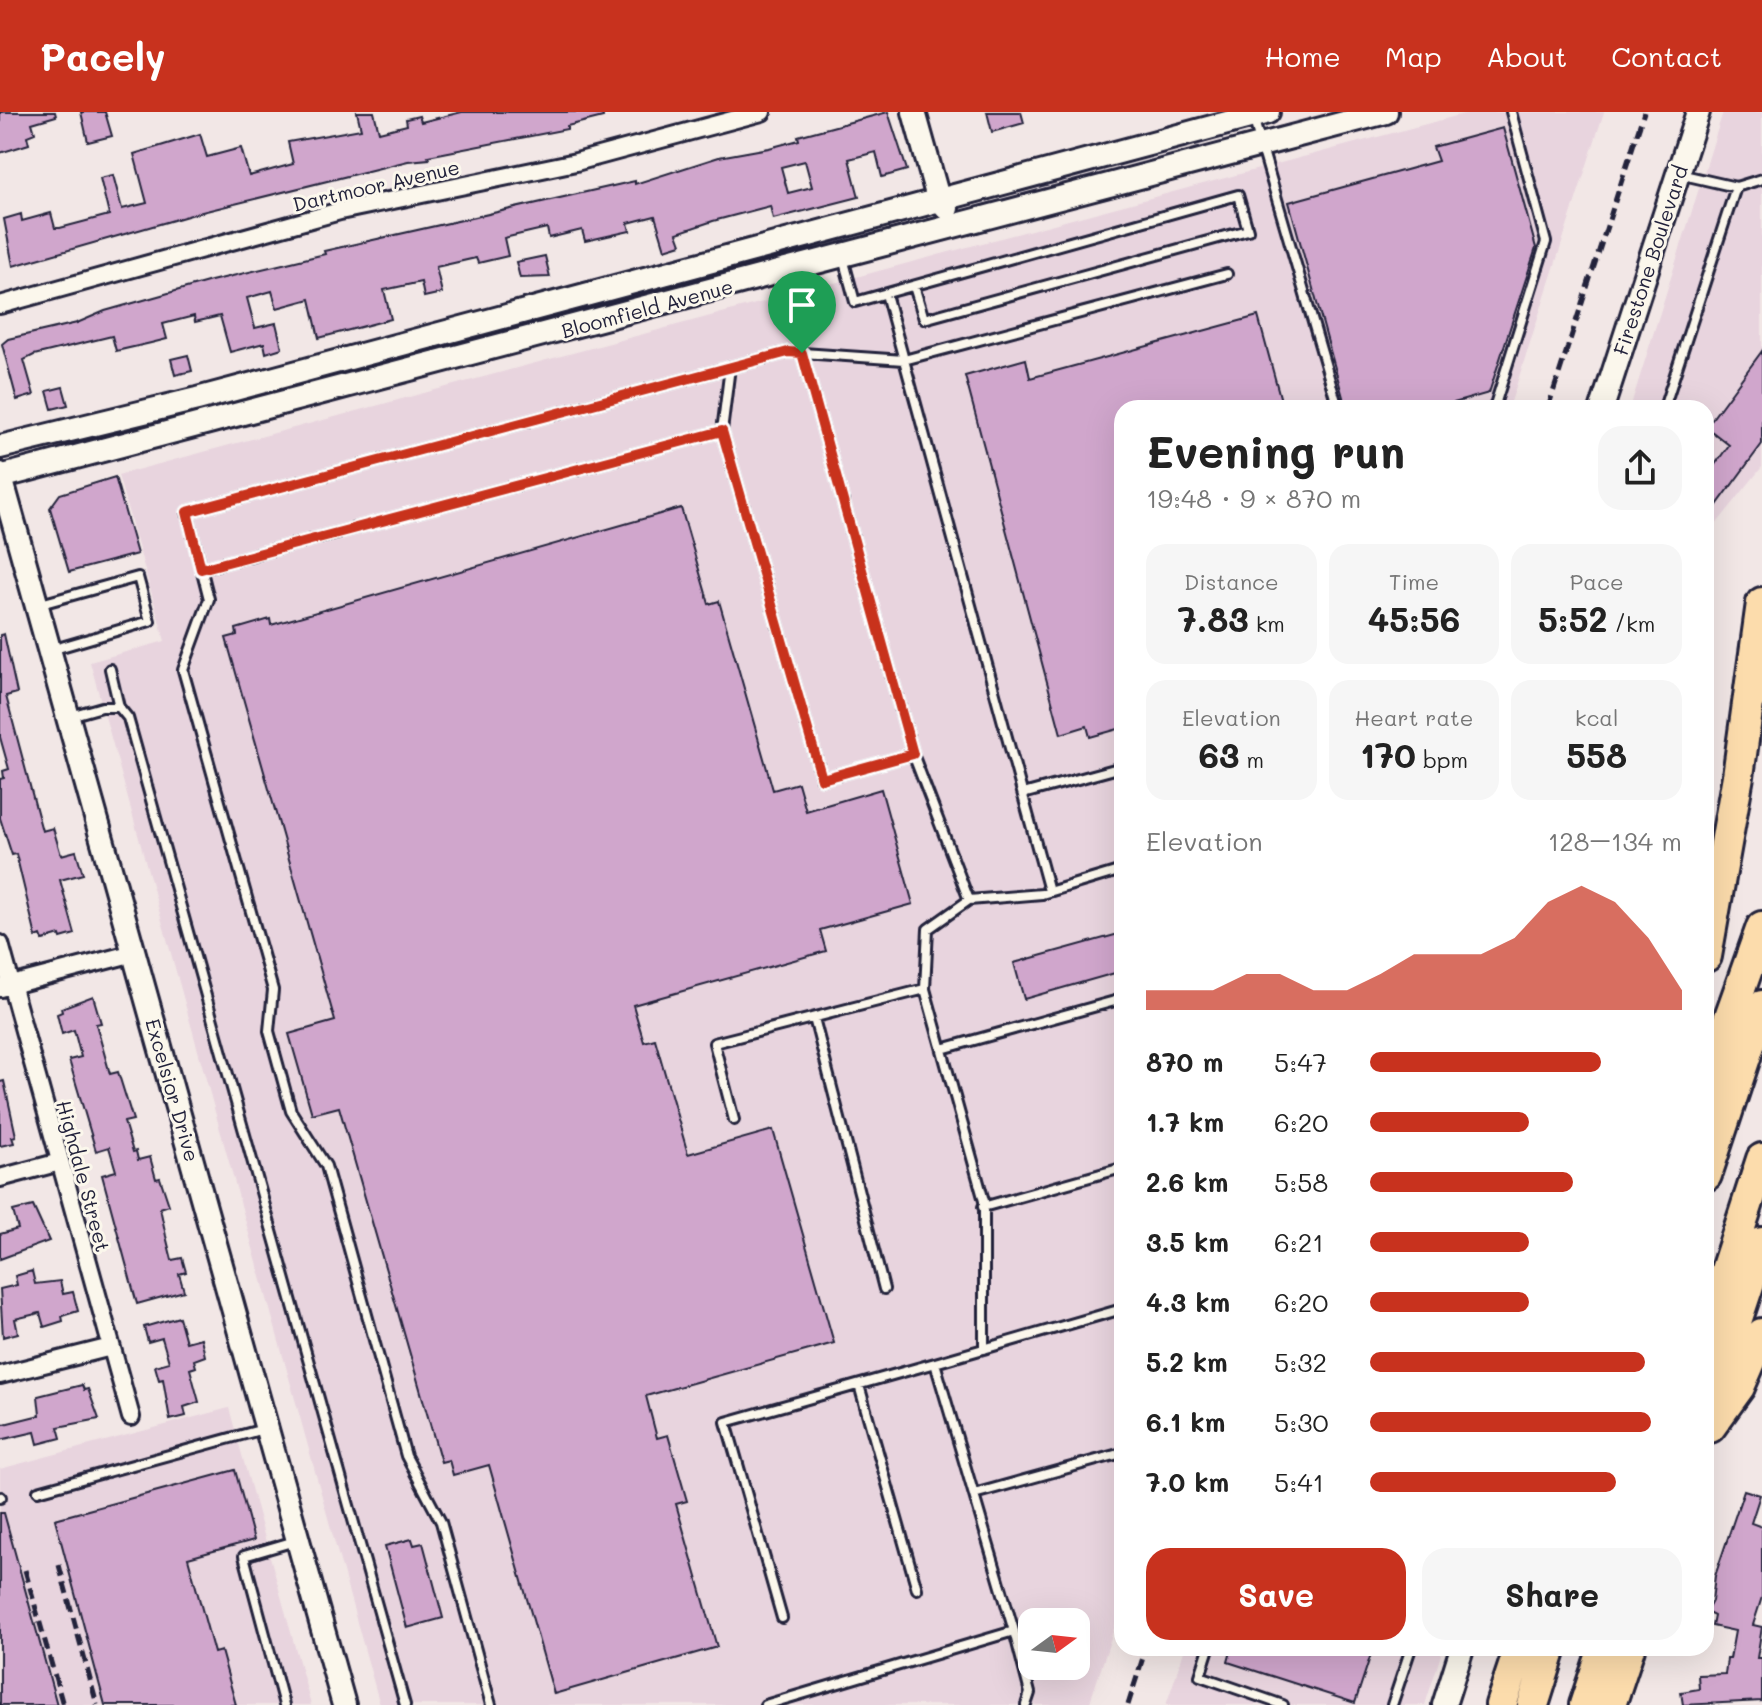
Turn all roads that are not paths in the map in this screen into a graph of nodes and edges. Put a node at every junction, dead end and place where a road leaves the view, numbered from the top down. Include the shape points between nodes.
1 (762, 112) edge
2 (914, 112) edge
3 (1386, 112) edge
4 (1698, 112) edge
5 (1260, 114) edge
6 (1512, 117) edge
7 (1261, 146) junction
8 (1678, 174) junction
9 (1762, 179) edge
10 (1736, 187) junction
11 (938, 198) junction
12 (856, 221) junction
13 (965, 222) junction
14 (815, 232) junction
15 (917, 235) junction
16 (843, 257) junction
17 (1227, 274) dead end
18 (914, 286) junction
19 (886, 294) junction
20 (0, 305) edge
21 (802, 353) junction
22 (904, 360) junction
23 (730, 367) junction
24 (1336, 400) edge
25 (1497, 400) edge
26 (1605, 400) edge
27 (1667, 400) edge
28 (722, 431) junction
29 (0, 447) edge
30 (0, 476) edge
31 (201, 569) junction
32 (1762, 603) edge
33 (37, 605) junction
34 (50, 650) junction
35 (110, 669) dead end
36 (119, 707) junction
37 (69, 716) junction
38 (913, 754) junction
39 (1114, 769) edge
40 (1023, 794) junction
41 (1114, 872) edge
42 (1049, 891) junction
43 (969, 900) junction
44 (1714, 911) edge
45 (1762, 927) edge
46 (0, 944) edge
47 (134, 953) junction
48 (6, 987) edge
49 (925, 989) junction
50 (1114, 1001) edge
51 (1762, 1006) edge
52 (814, 1018) junction
53 (942, 1049) junction
54 (1714, 1062) edge
55 (734, 1120) dead end
56 (1714, 1151) edge
57 (1762, 1159) edge
58 (60, 1162) junction
59 (1114, 1170) edge
60 (0, 1178) edge
61 (983, 1207) junction
62 (1762, 1243) edge
63 (884, 1289) dead end
64 (1714, 1307) edge
65 (1114, 1311) edge
66 (1762, 1334) edge
67 (111, 1347) junction
68 (984, 1349) junction
69 (935, 1363) junction
70 (0, 1375) edge
71 (859, 1385) junction
72 (1714, 1388) edge
73 (131, 1417) dead end
74 (1714, 1421) edge
75 (267, 1428) junction
76 (1114, 1455) edge
77 (38, 1491) dead end
78 (974, 1494) junction
79 (298, 1540) junction
80 (917, 1589) dead end
81 (782, 1618) dead end
82 (1014, 1631) junction
83 (1206, 1656) edge
84 (1408, 1656) edge
85 (1459, 1656) edge
86 (1517, 1656) edge
87 (1548, 1656) edge
88 (1601, 1656) edge
89 (1626, 1656) edge
90 (284, 1705) edge
91 (344, 1705) edge
92 (405, 1705) edge
93 (491, 1705) edge
94 (765, 1705) edge
95 (1026, 1705) edge
96 (1283, 1705) edge
97 (1392, 1705) edge
98 (1444, 1705) edge
99 (1501, 1705) edge
100 (1533, 1705) edge
101 (1585, 1705) edge
102 (1610, 1705) edge

1 - 20 street, Dartmoor Avenue via 576,162 340,211
2 - 11 main road
3 - 7 main road, Bloomfield Avenue
4 - 8 main road, Firestone Boulevard
5 - 7 lane
5 - 11 main road, Bloomfield Avenue
6 - 25 lane via 1546,242
7 - 13 main road, Bloomfield Avenue
7 - 24 lane
8 - 10 lane
8 - 26 main road, Firestone Boulevard
9 - 10 lane
10 - 27 lane
11 - 12 main road, Bloomfield Avenue
11 - 13 main road
11 - 15 main road via 931,219
12 - 14 main road, Bloomfield Avenue
12 - 16 main road
13 - 15 main road, Bloomfield Avenue
14 - 16 main road
14 - 29 main road, Bloomfield Avenue
15 - 16 main road, Bloomfield Avenue
16 - 19 lane via 855,302
16 - 30 main road, Bloomfield Avenue
17 - 22 lane
18 - 18 lane via 1238,195 1248,230 924,319
18 - 19 lane
19 - 22 lane
21 - 22 lane
21 - 23 lane
21 - 38 lane
22 - 40 lane
23 - 28 lane
23 - 31 lane via 187,512
28 - 31 lane
28 - 38 lane via 822,779
30 - 33 main road, Excelsior Drive
31 - 93 lane via 209,599 183,670 273,990 269,1031 291,1111 326,1166 406,1456 441,1522
32 - 44 highway
33 - 34 main road, Excelsior Drive
33 - 34 lane via 138,577 150,621
34 - 37 main road, Excelsior Drive
35 - 36 lane
36 - 37 lane
36 - 92 lane via 128,718
37 - 47 main road, Excelsior Drive
38 - 43 lane
39 - 40 lane
40 - 42 lane
41 - 42 lane
42 - 43 lane
43 - 49 lane via 928,929
45 - 54 highway
46 - 48 street, Highdale Street
47 - 48 street
47 - 75 main road, Excelsior Drive
48 - 58 street, Highdale Street
49 - 52 lane
49 - 53 lane
50 - 53 lane
51 - 56 highway
52 - 55 lane via 714,1043
52 - 63 lane
53 - 61 lane
57 - 64 highway
58 - 60 street
58 - 67 street, Highdale Street
59 - 61 lane
61 - 68 lane
62 - 72 highway
65 - 68 lane
66 - 74 highway via 1739,1387
67 - 70 street
67 - 73 street, Highdale Street
68 - 69 lane
69 - 71 lane
69 - 78 lane
71 - 80 lane
71 - 81 lane via 726,1422
75 - 77 lane
75 - 79 main road, Excelsior Drive
76 - 78 lane
78 - 82 lane
79 - 90 lane via 244,1556
79 - 91 main road, Excelsior Drive
82 - 94 lane
82 - 95 lane via 1030,1693
83 - 96 lane via 1200,1676
84 - 97 lane
85 - 98 main road
86 - 99 highway
87 - 100 highway
88 - 101 highway
89 - 102 highway

